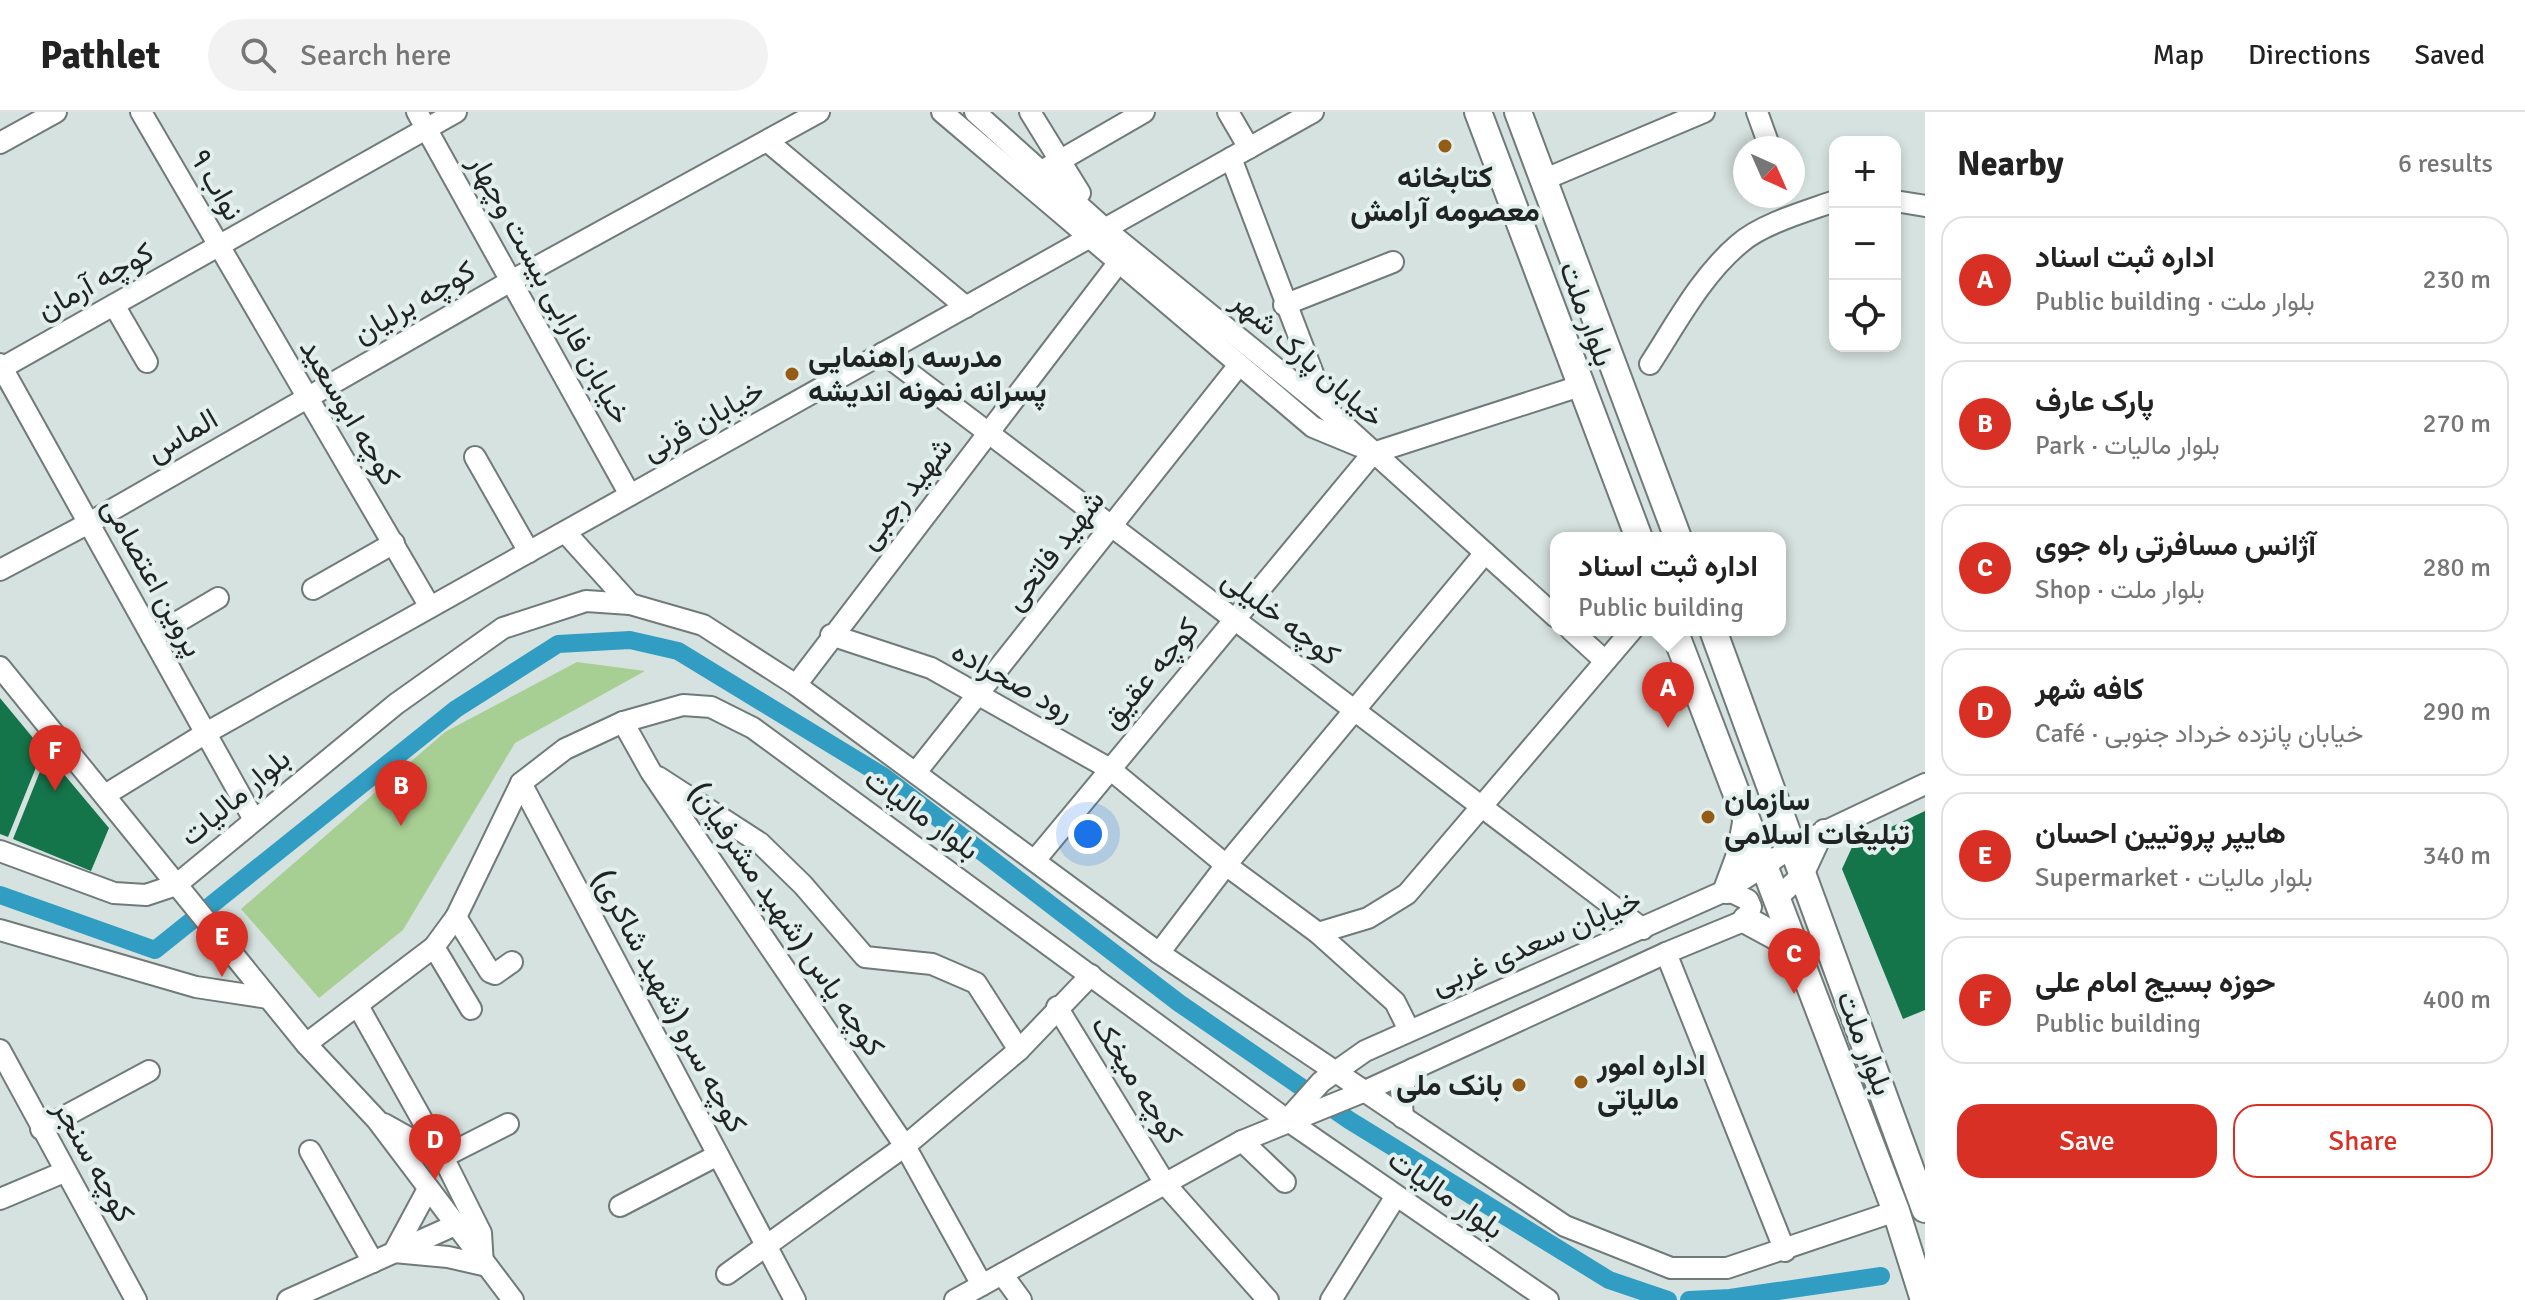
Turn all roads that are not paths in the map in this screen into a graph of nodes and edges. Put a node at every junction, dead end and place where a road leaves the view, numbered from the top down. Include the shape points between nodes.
1 (56, 112) edge
2 (141, 112) edge
3 (456, 112) edge
4 (819, 112) edge
5 (942, 112) edge
6 (975, 112) edge
7 (1030, 112) edge
8 (1144, 112) edge
9 (1228, 112) edge
10 (1313, 112) edge
11 (1478, 112) edge
12 (1518, 112) edge
13 (1704, 112) edge
14 (1757, 112) edge
15 (421, 120) edge
16 (1766, 136) edge
17 (767, 141) junction
18 (0, 143) edge
19 (1240, 153) junction
20 (1050, 166) junction
21 (1543, 180) junction
22 (1829, 202) edge
23 (1901, 202) edge
24 (1805, 204) edge
25 (1925, 206) edge
26 (1788, 208) edge
27 (1098, 233) junction
28 (218, 246) junction
29 (1119, 262) junction
30 (1393, 262) dead end
31 (511, 281) junction
32 (114, 305) junction
33 (1284, 305) junction
34 (966, 307) junction
35 (883, 353) junction
36 (147, 362) dead end
37 (1650, 364) dead end
38 (1239, 365) junction
39 (1, 367) edge
40 (1580, 386) junction
41 (306, 399) junction
42 (1326, 409) junction
43 (990, 434) junction
44 (1373, 453) junction
45 (475, 457) dead end
46 (630, 495) junction
47 (89, 523) junction
48 (1111, 526) junction
49 (565, 532) junction
50 (1637, 532) edge
51 (1676, 532) edge
52 (394, 543) junction
53 (529, 552) junction
54 (1485, 553) junction
55 (0, 570) edge
56 (313, 589) dead end
57 (218, 598) dead end
58 (630, 604) junction
59 (430, 607) junction
60 (1550, 612) edge
61 (1234, 619) junction
62 (831, 635) junction
63 (1578, 636) edge
64 (1627, 636) edge
65 (1676, 636) edge
66 (1715, 636) edge
67 (152, 637) junction
68 (1605, 661) junction
69 (0, 667) edge
70 (796, 685) junction
71 (977, 695) junction
72 (1353, 709) junction
73 (623, 722) junction
74 (206, 733) junction
75 (1110, 769) junction
76 (917, 771) junction
77 (651, 772) junction
78 (521, 783) junction
79 (1925, 784) edge
80 (105, 795) junction
81 (1482, 807) junction
82 (253, 818) junction
83 (1746, 819) junction
84 (1824, 830) junction
85 (1794, 846) junction
86 (0, 851) edge
87 (1036, 859) junction
88 (1226, 865) junction
89 (1762, 867) junction
90 (1804, 873) junction
91 (178, 887) junction
92 (1727, 890) junction
93 (1775, 900) junction
94 (456, 917) junction
95 (1746, 920) junction
96 (1643, 929) junction
97 (0, 930) edge
98 (1318, 933) junction
99 (1794, 946) junction
100 (434, 947) junction
101 (1159, 953) junction
102 (1666, 953) junction
103 (512, 962) dead end
104 (1091, 975) junction
105 (268, 998) junction
106 (358, 1006) junction
107 (1057, 1007) junction
108 (471, 1009) dead end
109 (1409, 1030) junction
110 (306, 1044) junction
111 (0, 1050) edge
112 (1019, 1050) junction
113 (1413, 1069) junction
114 (149, 1071) dead end
115 (1327, 1077) junction
116 (1354, 1095) junction
117 (1309, 1106) junction
118 (1403, 1118) junction
119 (377, 1120) junction
120 (1287, 1120) junction
121 (508, 1124) dead end
122 (41, 1129) junction
123 (1242, 1141) junction
124 (905, 1146) junction
125 (310, 1151) dead end
126 (718, 1155) junction
127 (443, 1157) junction
128 (64, 1172) junction
129 (1285, 1182) dead end
130 (1166, 1185) junction
131 (428, 1189) junction
132 (1396, 1196) junction
133 (0, 1199) edge
134 (620, 1206) dead end
135 (1925, 1209) edge
136 (1896, 1211) junction
137 (453, 1226) junction
138 (767, 1248) junction
139 (1785, 1251) junction
140 (394, 1252) junction
141 (373, 1262) junction
142 (483, 1265) junction
143 (727, 1274) dead end
144 (1002, 1274) junction
145 (982, 1285) junction
146 (136, 1300) edge
147 (288, 1300) edge
148 (513, 1300) edge
149 (795, 1300) edge
150 (955, 1300) edge
151 (1021, 1300) edge
152 (1268, 1300) edge
153 (1331, 1300) edge
154 (1548, 1300) edge
155 (1924, 1300) edge

1 - 18 street
2 - 28 street, نواب ۹
3 - 15 street, کوچه آرمان
4 - 17 street, کوچه برلیان
5 - 27 street, خیابان پارک شهر
6 - 20 street
7 - 20 street
8 - 20 street
9 - 19 street
10 - 19 street, خیابان قرنی
11 - 40 main road, بلوار ملت
12 - 21 main road, بلوار ملت
13 - 21 street
14 - 16 street
15 - 28 street, کوچه آرمان
15 - 31 street, خیابان فارابی بیست وچهار
17 - 31 street, کوچه برلیان
17 - 34 street
19 - 27 street, خیابان قرنی
19 - 33 street
20 - 27 street
21 - 51 main road, بلوار ملت
22 - 24 street
23 - 25 street
26 - 37 street via 1740,243 1694,296
27 - 29 street, خیابان پارک شهر
27 - 34 street, خیابان قرنی
27 - 42 street, خیابان پارک شهر
28 - 32 street, کوچه آرمان
28 - 41 street, کوچه ابوسعید
29 - 38 street, خیابان پارک شهر
29 - 43 street, شهید رجبی
30 - 33 street
31 - 41 street, کوچه برلیان
31 - 46 street, خیابان فارابی بیست وچهار
32 - 36 street
32 - 39 street, کوچه آرمان
33 - 42 street
34 - 35 street, خیابان قرنی
35 - 43 street, کوچه خلیلی
35 - 46 street, خیابان قرنی
38 - 44 street, خیابان پارک شهر via 1313,427
38 - 48 street, شهید فاتحی
39 - 47 street, پروین اعتصامی
40 - 44 street
40 - 50 main road, بلوار ملت
41 - 47 street, الماس
41 - 52 street, کوچه ابوسعید
42 - 44 street, خیابان پارک شهر
43 - 48 street, کوچه خلیلی
43 - 62 street, شهید رجبی
44 - 54 street
44 - 61 street, کوچه عقیق
45 - 53 street
46 - 49 street, خیابان قرنی
47 - 55 street, الماس
47 - 67 street, پروین اعتصامی
48 - 61 street, کوچه خلیلی
48 - 71 street, شهید فاتحی
49 - 53 street, خیابان قرنی
49 - 58 street
52 - 56 street
52 - 59 street, کوچه ابوسعید
53 - 59 street, خیابان قرنی
54 - 60 street
54 - 72 street
57 - 67 street
58 - 70 street, بلوار مالیات via 703,625
58 - 82 street, بلوار مالیات via 586,601 503,628 396,704
59 - 74 street, خیابان قرنی
61 - 72 street, کوچه خلیلی
61 - 75 street, کوچه عقیق
62 - 70 street, شهید رجبی
62 - 71 street, رود صحراده via 931,668
63 - 68 street
64 - 68 street
65 - 83 main road, بلوار ملت
66 - 85 main road, بلوار ملت
67 - 74 street, پروین اعتصامی
68 - 81 street
69 - 80 street
70 - 76 street, بلوار مالیات
71 - 75 street, رود صحراده
71 - 76 street, شهید فاتحی
72 - 81 street, کوچه خلیلی
72 - 88 street
73 - 77 street, کوچه یاس (شهید مشرفیان)
73 - 78 street, بلوار مالیات via 565,749
73 - 104 street, بلوار مالیات via 683,705 711,707 753,728
74 - 80 street, خیابان قرنی
74 - 82 street, پروین اعتصامی
75 - 87 street, کوچه عقیق
75 - 88 street, رود صحراده
76 - 87 street, بلوار مالیات
77 - 112 street via 760,843 865,957 932,964 976,983
77 - 124 street, کوچه یاس (شهید مشرفیان)
78 - 94 street, بلوار مالیات
78 - 126 street, کوچه سرو (شهید شاکری)
79 - 84 street, خیابان سعدی غربی
80 - 91 street
81 - 96 street, کوچه خلیلی
81 - 98 street via 1407,894 1368,918
82 - 91 street, بلوار مالیات
83 - 89 main road, بلوار ملت
83 - 92 main road
84 - 85 street, خیابان سعدی غربی
84 - 90 street
85 - 89 street, خیابان سعدی غربی
85 - 90 main road, بلوار ملت
86 - 91 street, بلوار مالیات via 114,893 146,895
87 - 101 street, بلوار مالیات
88 - 98 street, رود صحراده
88 - 101 street
89 - 92 street, خیابان سعدی غربی
89 - 93 main road, بلوار ملت
90 - 93 street
90 - 135 main road, بلوار ملت
91 - 105 street
92 - 95 street via 1748,900
92 - 96 street, خیابان سعدی غربی
93 - 99 main road, بلوار ملت
94 - 100 street, بلوار مالیات
94 - 103 street via 490,972
95 - 99 main road
95 - 102 street, خیابان سعدی غربی
96 - 109 street, خیابان سعدی غربی
97 - 105 street via 196,987
98 - 109 street, رود صحراده via 1395,1002
99 - 136 main road, بلوار ملت
100 - 106 street, بلوار مالیات
100 - 108 street
101 - 115 street, بلوار مالیات
102 - 113 street, خیابان سعدی غربی
102 - 139 street
104 - 107 street
104 - 120 street, بلوار مالیات
105 - 110 street
106 - 110 street, بلوار مالیات
106 - 127 street
107 - 112 street
107 - 130 street, کوچه میخک
109 - 115 street, خیابان سعدی غربی
110 - 119 street
111 - 122 street, کوچه سنجر
112 - 124 street
113 - 116 street, خیابان سعدی غربی
113 - 118 street via 1401,1089
114 - 122 street
115 - 116 street, بلوار مالیات
115 - 117 street, خیابان سعدی غربی
116 - 117 street, خیابان سعدی غربی
116 - 118 street, بلوار مالیات
117 - 120 street, خیابان سعدی غربی
118 - 139 street, بلوار مالیات via 1565,1226 1671,1268 1727,1268
119 - 127 street
119 - 131 street
120 - 123 street
120 - 132 street, بلوار مالیات
121 - 127 street
122 - 128 street, کوچه سنجر
123 - 129 street
123 - 130 street
124 - 138 street
124 - 145 street, کوچه یاس (شهید مشرفیان)
125 - 141 street
126 - 134 street
126 - 138 street, کوچه سرو (شهید شاکری)
127 - 142 street via 481,1233
128 - 133 street
128 - 146 street, کوچه سنجر
130 - 144 street
130 - 152 street, کوچه میخک
131 - 137 street
131 - 140 street
132 - 153 street
132 - 154 street, بلوار مالیات
136 - 139 street, بلوار مالیات
136 - 155 main road, بلوار ملت
137 - 140 street
137 - 142 street
138 - 143 street
138 - 149 street, کوچه سرو (شهید شاکری)
140 - 141 street
140 - 142 street
141 - 147 street
142 - 148 street
144 - 145 street
144 - 151 street
145 - 150 street

